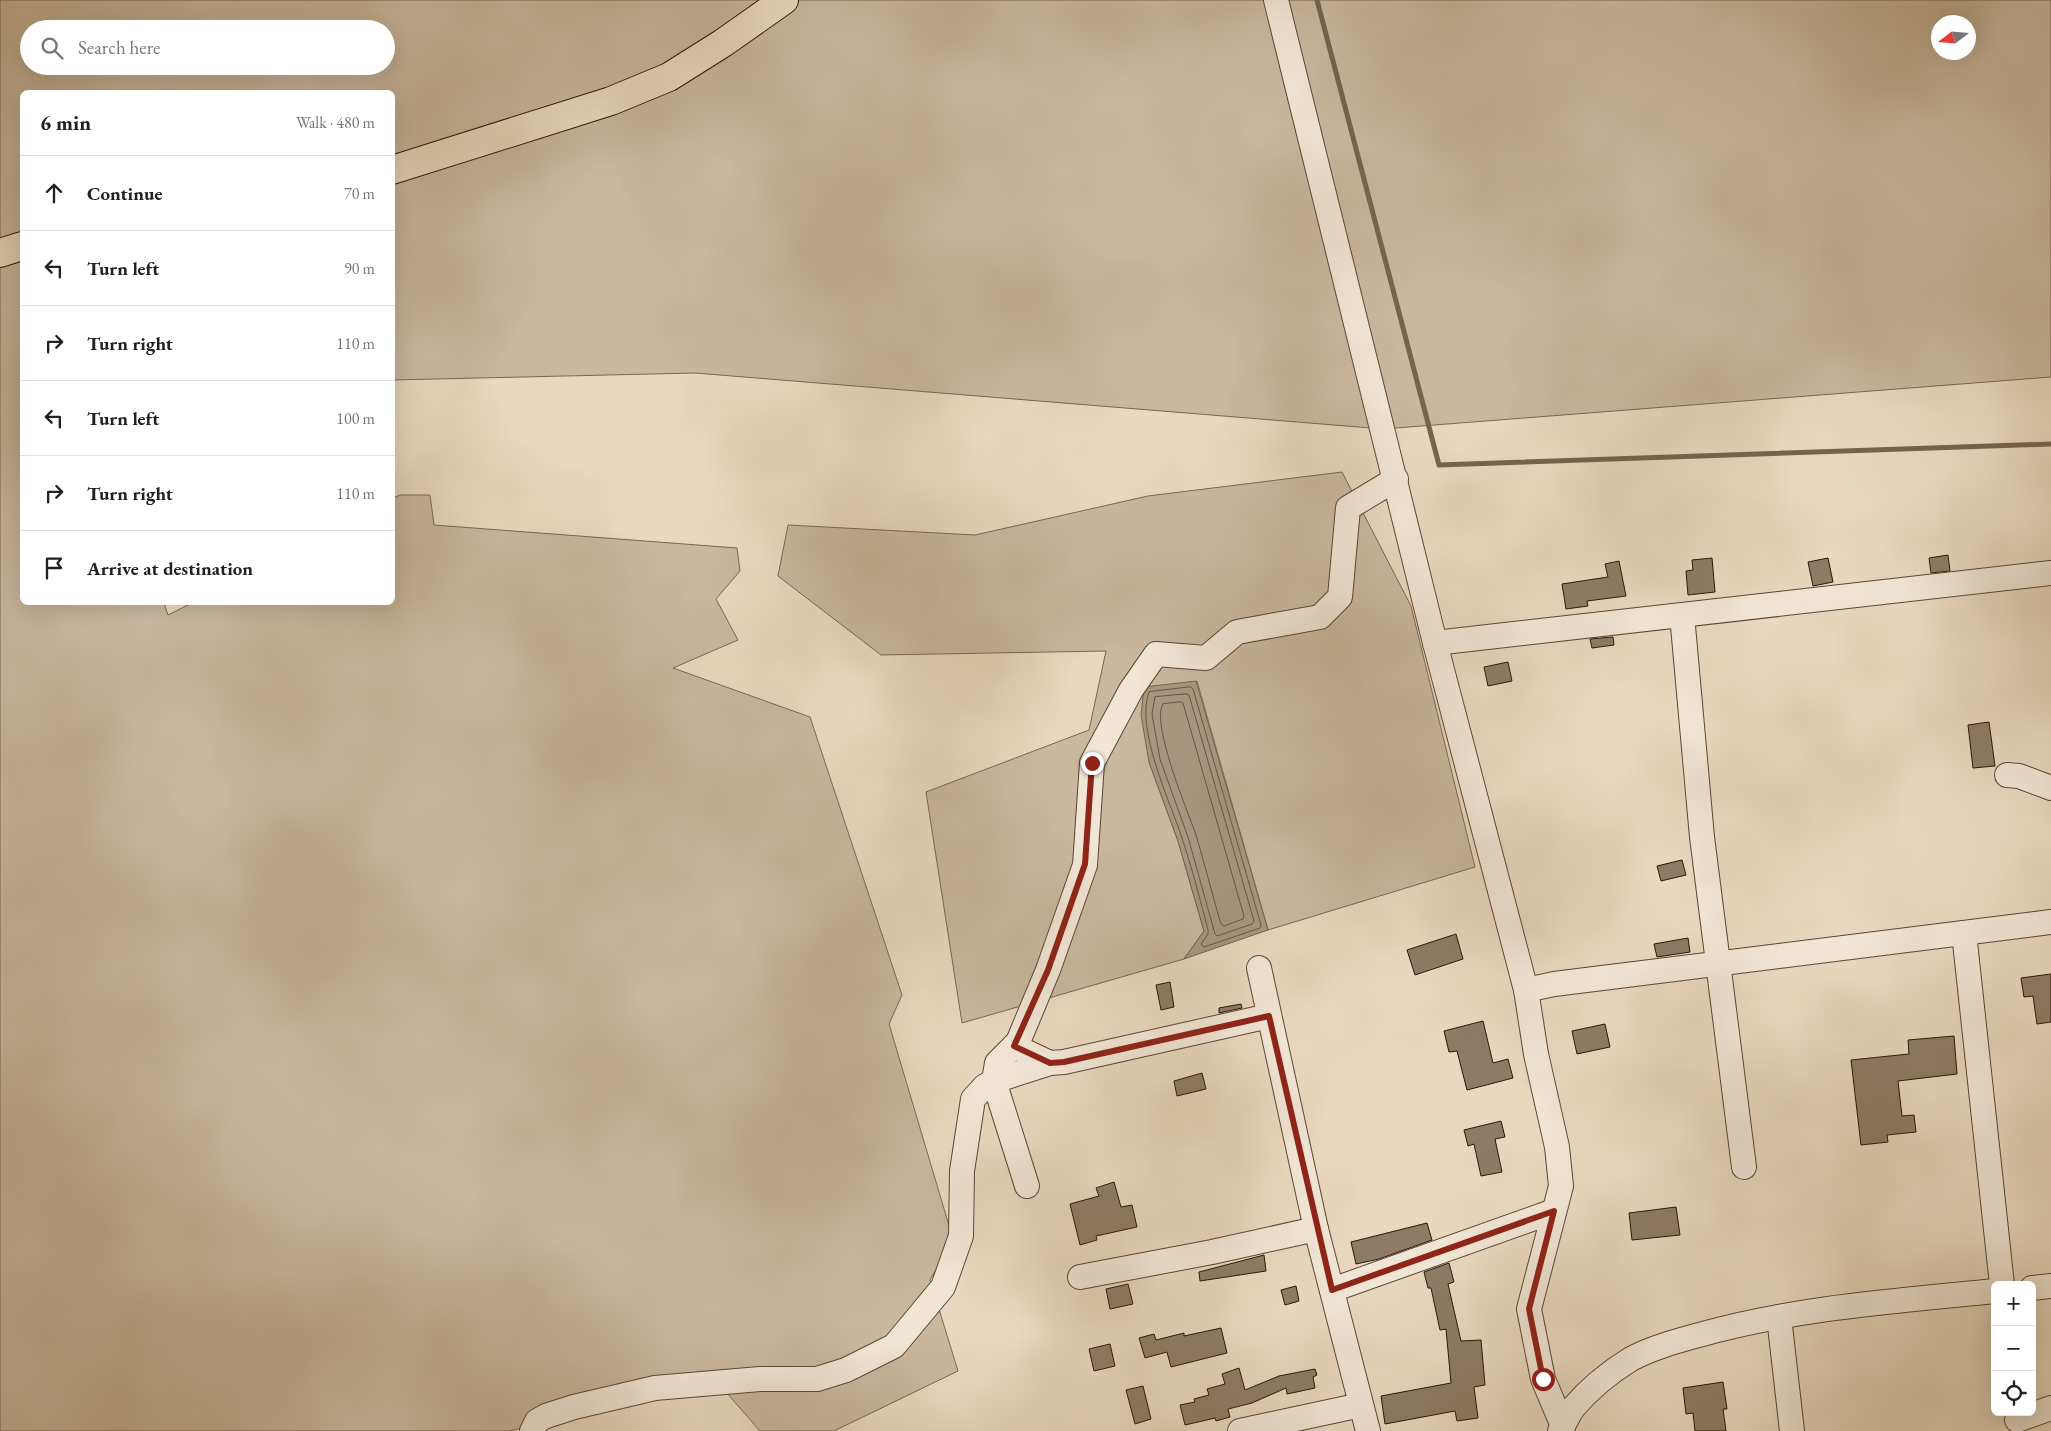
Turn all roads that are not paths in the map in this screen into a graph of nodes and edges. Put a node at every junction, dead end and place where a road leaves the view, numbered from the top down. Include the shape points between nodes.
1 (784, 0) edge
2 (1276, 0) edge
3 (395, 169) edge
4 (20, 247) edge
5 (0, 252) edge
6 (1396, 479) junction
7 (2051, 572) edge
8 (1682, 614) junction
9 (1435, 642) junction
10 (2008, 775) dead end
11 (2051, 788) edge
12 (2051, 922) edge
13 (1964, 933) junction
14 (1719, 964) junction
15 (1259, 968) dead end
16 (1526, 990) junction
17 (1269, 1016) junction
18 (1014, 1046) junction
19 (1050, 1063) junction
20 (994, 1081) junction
21 (1744, 1167) dead end
22 (1026, 1186) dead end
23 (1554, 1211) junction
24 (1316, 1229) junction
25 (1080, 1276) dead end
26 (2002, 1281) edge
27 (2051, 1286) edge
28 (2036, 1288) edge
29 (1332, 1290) junction
30 (1991, 1291) edge
31 (1779, 1317) junction
32 (1361, 1405) junction
33 (2051, 1408) edge
34 (2017, 1420) dead end
35 (1568, 1424) edge
36 (532, 1431) edge
37 (1240, 1431) edge
38 (1368, 1431) edge
39 (1792, 1431) edge

1 - 3 main road via 669,77 611,101
2 - 6 street
4 - 5 main road
6 - 9 street
6 - 18 street via 1348,508 1340,597 1320,617 1237,632 1206,658 1156,654 1131,690 1092,763 1085,864 1048,970
7 - 8 street
8 - 9 street
8 - 14 street via 1702,836
9 - 16 street
10 - 11 street
12 - 13 street
13 - 14 street
13 - 26 street
14 - 16 street
14 - 21 street
15 - 17 street
16 - 23 street via 1536,1054 1557,1147 1560,1186
17 - 19 street
17 - 24 street
18 - 19 street
18 - 20 street via 997,1063
19 - 20 street
20 - 22 street
20 - 36 street via 973,1099 962,1171 961,1236 943,1287 894,1346 846,1370 817,1379 760,1379 655,1388 546,1416
23 - 29 street
23 - 35 street via 1529,1309 1543,1379
24 - 25 street
24 - 29 street
27 - 28 street
29 - 32 street
30 - 31 street
31 - 35 street via 1675,1342 1632,1359 1591,1389
31 - 39 street
32 - 37 street
32 - 38 street
33 - 34 street

